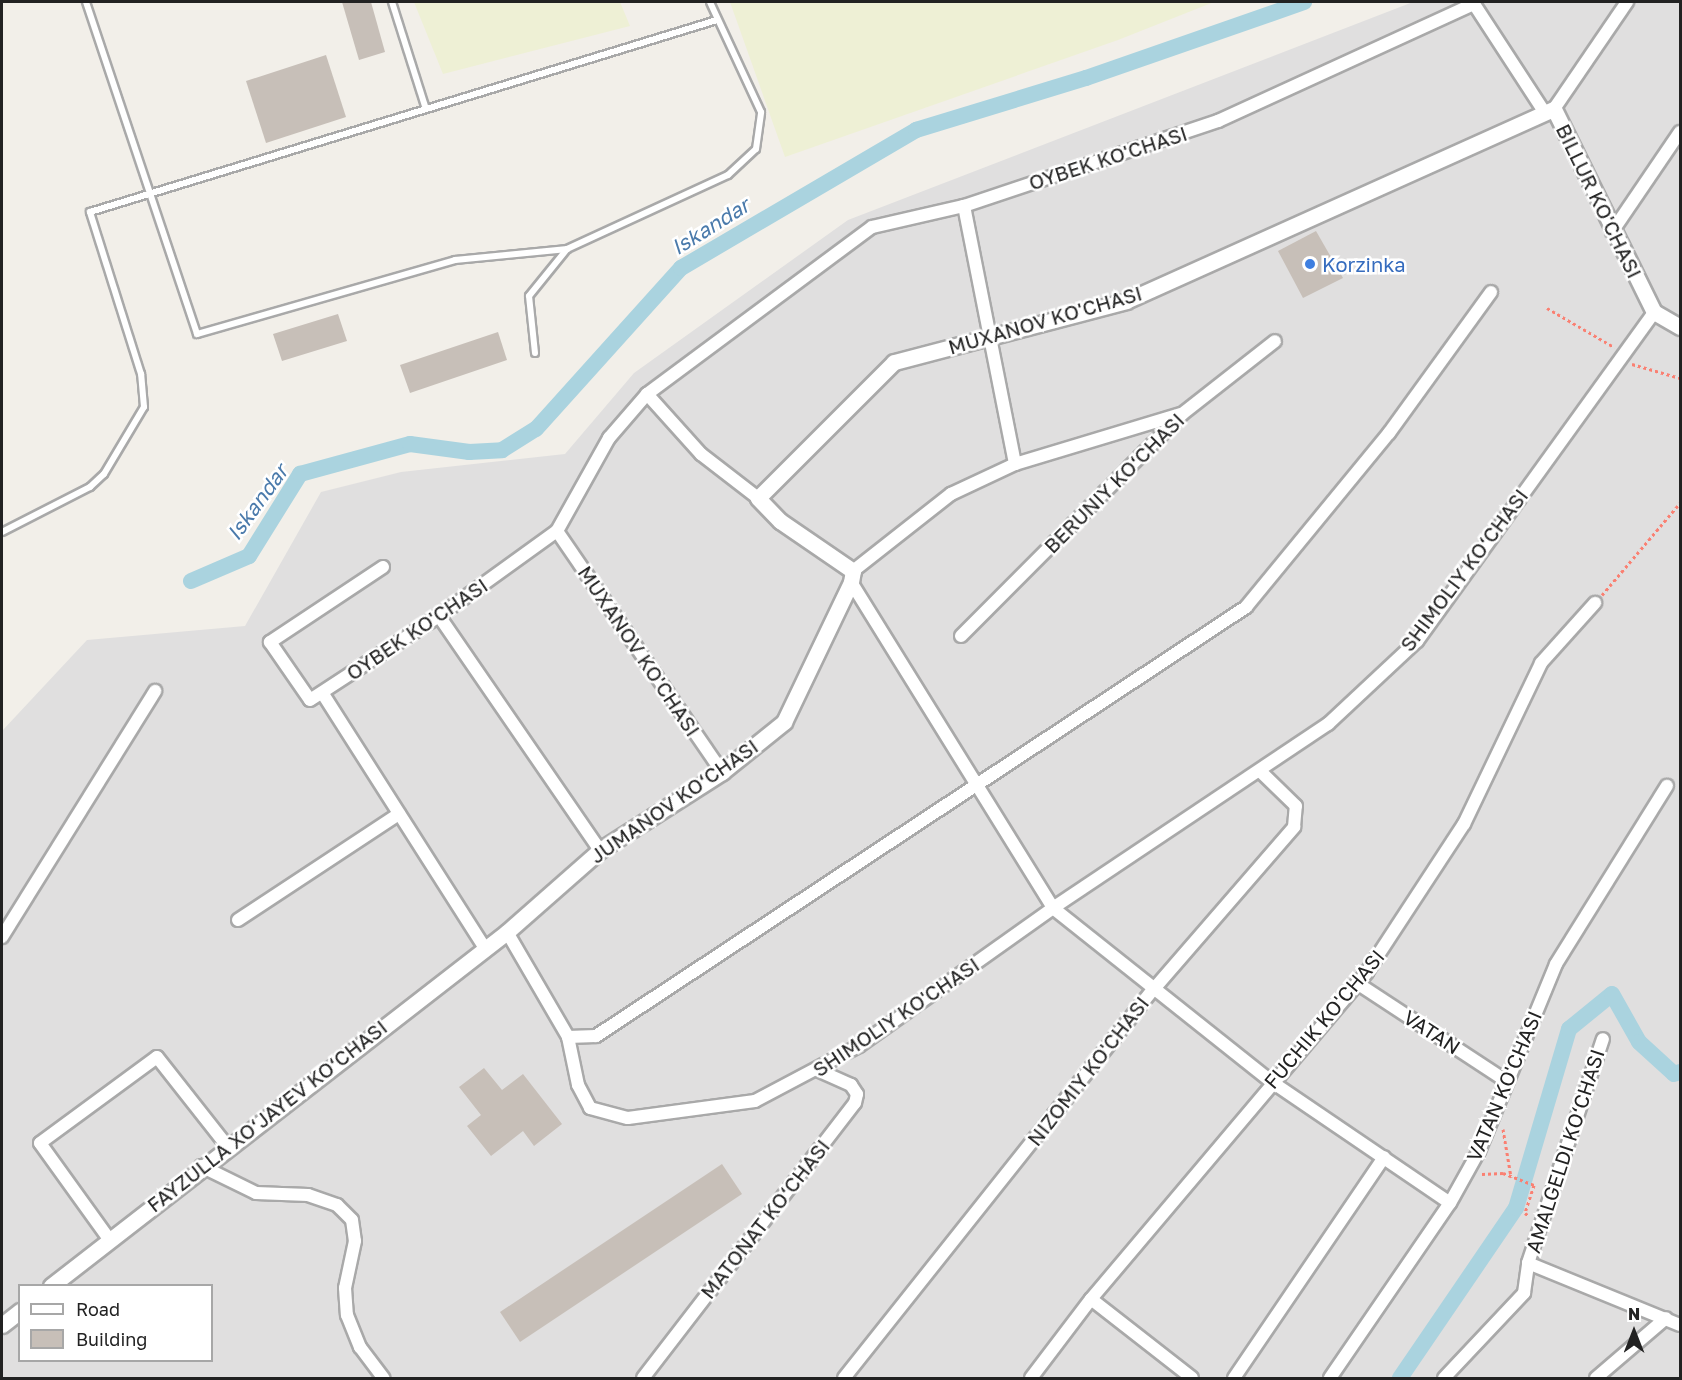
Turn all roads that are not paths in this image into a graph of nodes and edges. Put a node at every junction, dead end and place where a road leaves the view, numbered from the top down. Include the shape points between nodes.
1 (86, 2) edge
2 (392, 2) edge
3 (710, 2) edge
4 (1627, 2) edge
5 (717, 20) junction
6 (426, 109) junction
7 (1550, 111) junction
8 (1680, 132) edge
9 (149, 194) junction
10 (964, 206) junction
11 (1612, 232) junction
12 (567, 249) junction
13 (1491, 292) dead end
14 (1654, 312) junction
15 (1680, 327) edge
16 (991, 337) junction
17 (1275, 341) dead end
18 (535, 353) dead end
19 (647, 394) junction
20 (1182, 414) junction
21 (1015, 464) junction
22 (758, 498) junction
23 (557, 531) junction
24 (2, 532) edge
25 (383, 567) dead end
26 (852, 576) junction
27 (1595, 603) road end
28 (439, 616) junction
29 (961, 636) dead end
30 (155, 691) dead end
31 (323, 694) junction
32 (1260, 771) junction
33 (722, 772) junction
34 (976, 783) junction
35 (1666, 786) dead end
36 (399, 814) junction
37 (600, 850) junction
38 (1053, 908) junction
39 (238, 920) dead end
40 (507, 932) junction
41 (2, 937) edge
42 (485, 948) junction
43 (1358, 983) junction
44 (1153, 990) junction
45 (568, 1037) junction
46 (1603, 1039) dead end
47 (819, 1071) junction
48 (1506, 1081) junction
49 (1272, 1082) junction
50 (227, 1146) junction
51 (1384, 1157) junction
52 (201, 1166) junction
53 (1450, 1203) junction
54 (109, 1239) junction
55 (1528, 1263) junction
56 (53, 1284) edge
57 (1091, 1299) junction
58 (18, 1313) edge
59 (1666, 1318) junction
60 (2, 1325) edge
61 (1680, 1325) edge
62 (383, 1378) edge
63 (643, 1378) edge
64 (844, 1378) edge
65 (1031, 1378) edge
66 (1192, 1378) edge
67 (1234, 1378) edge
68 (1330, 1378) edge
69 (1444, 1378) edge
70 (1596, 1378) edge

1 - 9 lane
2 - 6 lane
3 - 5 lane
4 - 7 street, BILLUR KO'CHASI
5 - 6 lane
5 - 12 lane via 760,112 756,149 728,175
6 - 9 lane
7 - 10 street, OYBEK KO'CHASI via 1474,4 1218,122
7 - 11 street, BILLUR KO'CHASI
7 - 16 street, MUXANOV KO'CHASI via 1126,301
8 - 11 street
9 - 12 lane via 196,334 455,260
9 - 24 lane via 90,212 141,374 144,407 104,474 90,487
10 - 16 street
10 - 19 street, OYBEK KO'CHASI via 872,226
11 - 14 street, BILLUR KO'CHASI
12 - 18 lane via 529,296
13 - 34 street via 1389,433 1246,607
14 - 15 street
14 - 32 street, SHIMOLIY KO‘CHASI via 1417,641 1328,724
16 - 21 street
16 - 22 street, MUXANOV KO'CHASI via 894,362
17 - 20 street, BERUNIY KO‘CHASI
19 - 22 street via 701,454
19 - 23 street, OYBEK KO'CHASI via 609,438
20 - 21 street, JUMANOV KO‘CHASI
20 - 29 street, BERUNIY KO‘CHASI
21 - 26 street, JUMANOV KO‘CHASI via 951,494
22 - 26 street via 780,521
23 - 28 street, OYBEK KO'CHASI
23 - 33 street, MUXANOV KO'CHASI
25 - 31 street via 270,642 310,700
26 - 33 street, JUMANOV KO‘CHASI via 784,722
26 - 34 street
27 - 43 street, FUCHIK KO'CHASI via 1541,663 1464,824
28 - 31 street, OYBEK KO'CHASI
28 - 37 street
30 - 41 street
31 - 36 street
32 - 38 street, SHIMOLIY KO‘CHASI
32 - 44 street, NIZOMIY KO'CHASI via 1288,794 1298,819
33 - 37 street, JUMANOV KO‘CHASI
34 - 38 street
34 - 45 street via 596,1036
35 - 48 street, VATAN KO'CHASI via 1556,964
36 - 39 street
36 - 42 street
37 - 40 street, JUMANOV KO‘CHASI
38 - 44 street
38 - 47 street, SHIMOLIY KO'CHASI
40 - 42 street, JUMANOV KO‘CHASI
40 - 45 street, SHIMOLIY KO'CHASI
42 - 50 street, FAYZULLA XO‘JAYEV KO‘CHASI
43 - 48 street, VATAN
43 - 49 street, FUCHIK KO'CHASI
44 - 49 street
44 - 64 street, NIZOMIY KO'CHASI
45 - 47 street, SHIMOLIY KO'CHASI via 578,1085 590,1108 611,1117 719,1109 754,1101
46 - 55 street, AMALGELDI KO‘CHASI
47 - 63 street, MATONAT KO‘CHASI via 851,1085 857,1094 855,1103
48 - 53 street, VATAN KO'CHASI
49 - 51 street
49 - 57 street, FUCHIK KO'CHASI
50 - 52 street, FAYZULLA XO‘JAYEV KO‘CHASI
50 - 54 street via 157,1057 40,1143
51 - 53 street
51 - 67 street
52 - 54 street, FAYZULLA XO‘JAYEV KO‘CHASI
52 - 62 street via 256,1193 308,1195 337,1205 352,1220 355,1241 345,1288 347,1316 360,1347
53 - 68 street, VATAN KO'CHASI
54 - 56 street, FAYZULLA XO‘JAYEV KO‘CHASI
55 - 59 street, AMALGELDI KO‘CHASI
55 - 69 street, AMALGELDI KO‘CHASI via 1519,1300
57 - 65 street, FUCHIK KO'CHASI
57 - 66 street
58 - 60 street
59 - 61 street, AMALGELDI KO‘CHASI
59 - 70 street

